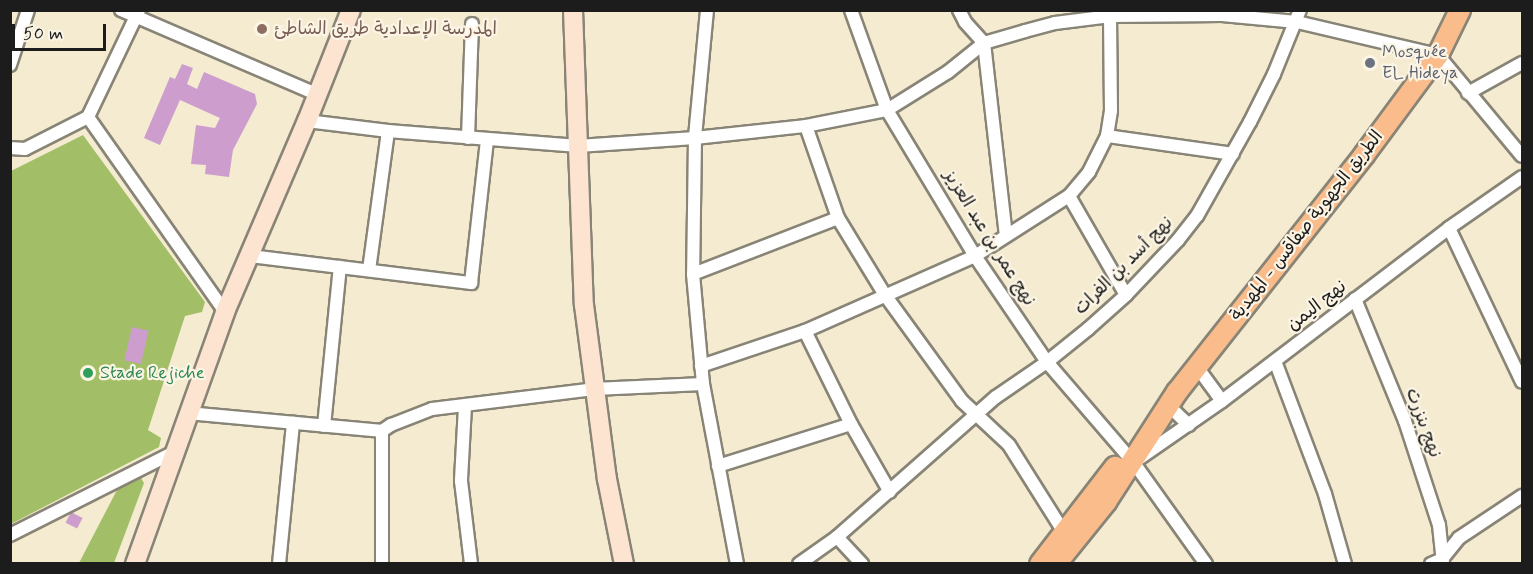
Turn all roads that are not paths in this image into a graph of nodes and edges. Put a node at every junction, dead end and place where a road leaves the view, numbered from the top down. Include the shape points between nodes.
1 (28, 10) edge
2 (121, 10) edge
3 (351, 10) edge
4 (573, 10) edge
5 (707, 10) edge
6 (851, 10) edge
7 (959, 10) edge
8 (1460, 10) edge
9 (138, 13) edge
10 (1111, 13) edge
11 (1298, 16) edge
12 (472, 24) dead end
13 (984, 43) junction
14 (1438, 55) junction
15 (1522, 63) edge
16 (10, 65) edge
17 (1468, 93) junction
18 (318, 94) junction
19 (887, 110) junction
20 (88, 117) junction
21 (307, 121) junction
22 (806, 126) junction
23 (388, 131) junction
24 (1107, 136) junction
25 (468, 138) junction
26 (695, 138) junction
27 (487, 140) junction
28 (578, 146) junction
29 (10, 148) edge
30 (1233, 154) junction
31 (1522, 156) edge
32 (1522, 179) edge
33 (1069, 196) junction
34 (838, 218) junction
35 (1449, 228) junction
36 (1006, 236) junction
37 (250, 256) junction
38 (975, 256) junction
39 (340, 267) junction
40 (369, 270) junction
41 (693, 274) junction
42 (885, 295) junction
43 (1126, 295) junction
44 (1355, 299) junction
45 (225, 312) junction
46 (805, 331) junction
47 (1275, 361) junction
48 (1047, 362) junction
49 (701, 366) junction
50 (1197, 367) junction
51 (1522, 382) edge
52 (703, 384) junction
53 (594, 389) junction
54 (1222, 401) junction
55 (1168, 405) junction
56 (465, 406) junction
57 (188, 413) junction
58 (978, 415) junction
59 (292, 423) junction
60 (851, 424) junction
61 (1189, 425) junction
62 (324, 426) junction
63 (382, 431) junction
64 (174, 452) junction
65 (1129, 458) junction
66 (718, 466) junction
67 (890, 492) junction
68 (1522, 496) edge
69 (1065, 534) junction
70 (10, 535) edge
71 (837, 537) junction
72 (1439, 562) edge
73 (135, 564) edge
74 (279, 564) edge
75 (382, 564) edge
76 (471, 564) edge
77 (624, 564) edge
78 (737, 564) edge
79 (799, 564) edge
80 (862, 564) edge
81 (1040, 564) edge
82 (1056, 564) edge
83 (1206, 564) edge
84 (1345, 564) edge

1 - 16 street
2 - 9 street
3 - 18 street
4 - 28 street
5 - 26 street
6 - 19 street, نهج عمر بن عبد العزيز
7 - 13 street
8 - 14 main road, الطريق الجهوية صفاقس - المهدية
9 - 18 street
9 - 20 street
10 - 11 street
10 - 13 street via 1055,23
10 - 24 street via 1111,111
11 - 14 street
11 - 30 street, نهج أسد بن الفرات via 1274,74
12 - 25 street
13 - 19 street via 948,72
13 - 36 street
14 - 17 street
14 - 50 main road, الطريق الجهوية صفاقس - المهدية
15 - 17 street
17 - 31 street
18 - 21 street
19 - 22 street
19 - 38 street, نهج عمر بن عبد العزيز
20 - 29 street via 25,149
20 - 45 street
21 - 23 street
21 - 37 street
22 - 26 street
22 - 34 street
23 - 25 street
23 - 40 street
24 - 30 street
24 - 33 street via 1089,172
25 - 27 street
26 - 28 street
26 - 41 street
27 - 28 street
27 - 40 street via 471,283
28 - 53 street via 581,266
30 - 43 street, نهج أسد بن الفرات via 1197,216
32 - 35 street, نهج اليمن
33 - 36 street
33 - 43 street
34 - 41 street
34 - 42 street
35 - 44 street, نهج اليمن
35 - 51 street
36 - 38 street
37 - 39 street
37 - 45 street
38 - 42 street
38 - 48 street, نهج عمر بن عبد العزيز
39 - 40 street
39 - 62 street
41 - 49 street
42 - 46 street
42 - 58 street via 962,401
43 - 48 street, نهج أسد بن الفرات
44 - 47 street, نهج اليمن
44 - 72 street, نهج بنزرت via 1405,421 1439,525
45 - 57 street
46 - 49 street
46 - 60 street
47 - 54 street, نهج اليمن
47 - 84 street via 1325,494
48 - 58 street, نهج أسد بن الفرات via 996,397
48 - 65 street, نهج عمر بن عبد العزيز
49 - 52 street
50 - 54 street
50 - 55 main road, الطريق الجهوية صفاقس - المهدية
52 - 53 street
52 - 66 street
53 - 56 street
53 - 77 street
54 - 61 street, نهج اليمن
55 - 61 street
55 - 65 main road, الطريق الجهوية صفاقس - المهدية
56 - 63 street via 432,410
56 - 76 street via 461,481
57 - 59 street
57 - 64 street
58 - 67 street, نهج أسد بن الفرات
58 - 69 street via 1009,445
59 - 62 street
59 - 74 street
60 - 66 street
60 - 67 street
61 - 65 street, نهج اليمن
62 - 63 street
63 - 75 street
64 - 70 street
64 - 73 street
65 - 69 main road, الطريق الجهوية صفاقس - المهدية
65 - 82 main road, الطريق الجهوية صفاقس - المهدية
65 - 83 street, نهج عمر بن عبد العزيز
66 - 78 street
67 - 71 street, نهج أسد بن الفرات
68 - 72 street via 1459,538
69 - 81 main road, الطريق الجهوية صفاقس - المهدية
71 - 79 street, نهج أسد بن الفرات
71 - 80 street

